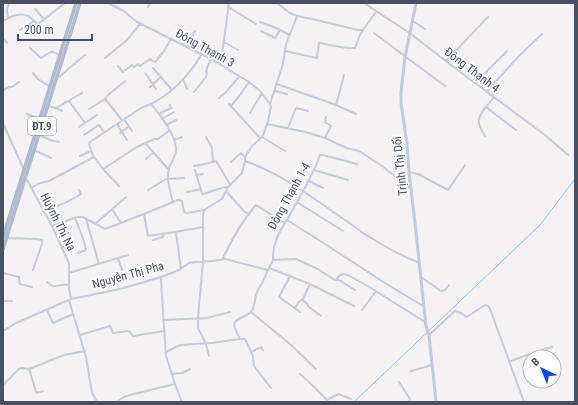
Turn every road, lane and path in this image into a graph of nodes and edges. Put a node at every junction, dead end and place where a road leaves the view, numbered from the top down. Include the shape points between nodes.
1 (9, 3) edge
2 (65, 3) edge
3 (76, 3) edge
4 (80, 3) edge
5 (108, 3) edge
6 (150, 3) edge
7 (228, 3) edge
8 (277, 3) edge
9 (364, 3) edge
10 (416, 3) edge
11 (148, 7) dead end
12 (228, 7) junction
13 (35, 9) dead end
14 (376, 11) junction
15 (297, 16) junction
16 (488, 16) dead end
17 (8, 18) junction
18 (44, 19) junction
19 (3, 21) edge
20 (34, 21) junction
21 (413, 21) junction
22 (260, 22) dead end
23 (140, 24) junction
24 (256, 24) dead end
25 (425, 29) dead end
26 (20, 30) dead end
27 (261, 30) dead end
28 (280, 30) junction
29 (363, 30) junction
30 (195, 31) dead end
31 (374, 33) dead end
32 (411, 34) junction
33 (542, 34) dead end
34 (290, 35) junction
35 (3, 38) edge
36 (172, 39) junction
37 (223, 42) junction
38 (6, 43) dead end
39 (188, 47) junction
40 (30, 48) dead end
41 (238, 50) dead end
42 (285, 51) junction
43 (507, 51) dead end
44 (202, 54) junction
45 (60, 55) junction
46 (85, 55) dead end
47 (405, 57) junction
48 (105, 58) dead end
49 (211, 59) junction
50 (446, 61) junction
51 (219, 64) junction
52 (118, 66) dead end
53 (153, 68) dead end
54 (33, 73) dead end
55 (145, 73) dead end
56 (344, 75) dead end
57 (57, 76) junction
58 (162, 77) junction
59 (239, 77) junction
60 (183, 79) junction
61 (125, 81) dead end
62 (19, 82) dead end
63 (249, 82) junction
64 (475, 83) junction
65 (153, 84) junction
66 (277, 84) junction
67 (50, 86) junction
68 (445, 86) dead end
69 (150, 87) dead end
70 (156, 89) dead end
71 (187, 89) dead end
72 (3, 90) edge
73 (172, 90) junction
74 (275, 91) junction
75 (194, 92) dead end
76 (486, 92) junction
77 (82, 93) dead end
78 (262, 93) junction
79 (287, 94) dead end
80 (219, 98) dead end
81 (494, 98) junction
82 (105, 99) junction
83 (69, 101) junction
84 (151, 104) junction
85 (270, 104) junction
86 (170, 105) dead end
87 (336, 105) junction
88 (48, 106) junction
89 (486, 107) junction
90 (56, 108) junction
91 (89, 109) dead end
92 (308, 111) dead end
93 (62, 112) dead end
94 (174, 112) dead end
95 (250, 113) dead end
96 (27, 114) dead end
97 (159, 114) junction
98 (356, 114) dead end
99 (98, 115) dead end
100 (326, 117) dead end
101 (40, 119) junction
102 (162, 119) junction
103 (123, 120) junction
104 (176, 120) dead end
105 (85, 123) junction
106 (3, 124) edge
107 (117, 124) junction
108 (267, 124) junction
109 (166, 125) junction
110 (79, 127) dead end
111 (128, 127) junction
112 (288, 128) junction
113 (169, 130) junction
114 (516, 130) dead end
115 (132, 131) dead end
116 (104, 132) junction
117 (121, 132) junction
118 (39, 135) junction
119 (84, 135) dead end
120 (485, 136) dead end
121 (182, 137) dead end
122 (206, 137) dead end
123 (261, 138) junction
124 (325, 138) junction
125 (127, 140) dead end
126 (174, 140) junction
127 (59, 142) dead end
128 (145, 143) junction
129 (34, 150) junction
130 (91, 151) junction
131 (285, 151) dead end
132 (153, 153) junction
133 (568, 154) dead end
134 (80, 156) dead end
135 (246, 156) junction
136 (94, 157) junction
137 (51, 158) dead end
138 (146, 159) dead end
139 (245, 161) junction
140 (213, 162) junction
141 (231, 162) dead end
142 (357, 164) dead end
143 (465, 165) dead end
144 (194, 166) dead end
145 (103, 169) junction
146 (169, 170) junction
147 (195, 170) dead end
148 (314, 170) junction
149 (24, 171) junction
150 (409, 172) junction
151 (203, 174) dead end
152 (197, 175) junction
153 (26, 178) junction
154 (169, 178) junction
155 (184, 178) dead end
156 (348, 180) dead end
157 (309, 181) junction
158 (230, 184) junction
159 (119, 186) dead end
160 (228, 187) junction
161 (31, 188) junction
162 (323, 188) dead end
163 (201, 189) junction
164 (79, 190) dead end
165 (148, 190) dead end
166 (411, 190) junction
167 (226, 191) junction
168 (303, 191) junction
169 (187, 192) dead end
170 (126, 197) dead end
171 (173, 202) junction
172 (297, 202) junction
173 (112, 209) junction
174 (204, 210) junction
175 (44, 212) junction
176 (144, 214) junction
177 (249, 215) junction
178 (75, 218) junction
179 (86, 219) junction
180 (287, 220) junction
181 (121, 223) junction
182 (285, 223) junction
183 (95, 224) junction
184 (52, 226) junction
185 (202, 227) junction
186 (343, 231) dead end
187 (176, 232) junction
188 (164, 234) junction
189 (5, 237) edge
190 (153, 240) dead end
191 (72, 244) dead end
192 (61, 248) junction
193 (3, 249) edge
194 (78, 253) dead end
195 (128, 255) dead end
196 (118, 258) junction
197 (222, 260) junction
198 (272, 260) junction
199 (203, 261) junction
200 (419, 263) junction
201 (99, 264) junction
202 (181, 269) junction
203 (268, 269) junction
204 (33, 270) dead end
205 (122, 270) dead end
206 (3, 273) edge
207 (69, 273) junction
208 (290, 276) junction
209 (420, 276) junction
210 (162, 277) junction
211 (336, 280) junction
212 (47, 282) dead end
213 (310, 284) junction
214 (69, 285) junction
215 (449, 285) dead end
216 (32, 287) dead end
217 (355, 290) dead end
218 (376, 291) junction
219 (70, 299) junction
220 (302, 299) junction
221 (3, 301) edge
222 (12, 301) dead end
223 (354, 306) dead end
224 (424, 306) junction
225 (295, 308) junction
226 (46, 310) junction
227 (362, 310) dead end
228 (230, 312) dead end
229 (251, 312) junction
230 (300, 312) dead end
231 (73, 314) junction
232 (322, 316) dead end
233 (198, 318) junction
234 (163, 320) junction
235 (425, 322) junction
236 (164, 330) junction
237 (3, 331) edge
238 (80, 335) junction
239 (429, 335) junction
240 (240, 339) junction
241 (206, 344) junction
242 (552, 347) dead end
243 (263, 350) dead end
244 (84, 351) junction
245 (166, 352) junction
246 (251, 352) junction
247 (209, 356) dead end
248 (509, 362) junction
249 (432, 365) junction
250 (29, 369) junction
251 (190, 369) dead end
252 (316, 369) dead end
253 (411, 371) dead end
254 (172, 374) junction
255 (300, 374) dead end
256 (399, 382) dead end
257 (175, 384) junction
258 (3, 385) edge
259 (271, 388) dead end
260 (43, 391) dead end
261 (352, 399) dead end
262 (96, 402) edge
263 (116, 402) edge
264 (182, 402) edge
265 (408, 402) edge
266 (436, 402) edge
267 (524, 402) edge

1 - 17 street
2 - 18 street
3 - 45 main road, ĐT.9
4 - 57 main road, ĐT.9
5 - 23 street, Đông Thạnh 3 via 126,12
6 - 11 street
7 - 12 street
8 - 15 street
9 - 14 street, Đông Thạnh 4
10 - 21 main road, Trịnh Thị Dối
12 - 24 street
12 - 37 street
13 - 18 street
14 - 29 street
14 - 32 street, Đông Thạnh 4
15 - 29 street
15 - 34 street
16 - 50 street
17 - 19 street
17 - 20 street via 21,14
18 - 20 street via 38,24
20 - 26 street
21 - 25 street
21 - 32 main road, Trịnh Thị Dối
22 - 28 street
23 - 36 street, Đông Thạnh 3
23 - 48 street via 128,40
27 - 28 street via 275,38
28 - 34 street
29 - 42 street via 355,48 319,43 317,58
30 - 39 street
31 - 47 street
32 - 47 main road, Trịnh Thị Dối
32 - 50 street, Đông Thạnh 4
33 - 76 street
34 - 42 street
35 - 38 street
36 - 39 street, Đông Thạnh 3
36 - 52 street via 155,62 150,58 140,66 132,65 123,72
37 - 41 street
37 - 51 street
39 - 44 street, Đông Thạnh 3
40 - 45 street via 40,58 52,51
42 - 66 street
43 - 64 street
44 - 49 street, Đông Thạnh 3
44 - 60 street
45 - 67 main road, ĐT.9
46 - 57 street
47 - 68 street
47 - 150 main road, Trịnh Thị Dối via 401,104
49 - 51 street, Đông Thạnh 3
49 - 75 street via 206,77
50 - 64 street, Đông Thạnh 4
51 - 59 street, Đông Thạnh 3
53 - 58 street
54 - 67 street via 38,80
55 - 65 street
56 - 87 street
57 - 88 main road, ĐT.9
58 - 65 street
58 - 73 street
59 - 63 street, Đông Thạnh 3
59 - 80 street
60 - 71 street
60 - 73 street
61 - 82 street
62 - 72 street
63 - 78 street, Đông Thạnh 3
63 - 123 street via 230,105
64 - 76 street, Đông Thạnh 4
65 - 69 street
65 - 70 street
66 - 74 street
66 - 87 street
67 - 101 main road, ĐT.9
73 - 84 street
74 - 79 street
74 - 85 street
76 - 81 street, Đông Thạnh 4
77 - 83 street
78 - 85 street, Đông Thạnh 3
78 - 95 street
81 - 89 street
81 - 133 street, Đông Thạnh 4
82 - 91 street
82 - 103 street
83 - 90 street
83 - 105 street
84 - 97 street
84 - 103 street
85 - 108 street
86 - 97 street via 171,108
87 - 98 street
88 - 90 street
88 - 118 main road, ĐT.9
89 - 114 street
89 - 120 street via 479,118
90 - 93 street
92 - 112 street via 296,108
94 - 102 street
96 - 101 street
97 - 102 street
99 - 105 street
100 - 124 street via 325,122 331,126
101 - 149 main road, ĐT.9
102 - 109 street
103 - 107 street
103 - 111 street
104 - 109 street
105 - 110 street
106 - 149 street
107 - 116 street
107 - 117 street
108 - 112 street
108 - 123 street
109 - 113 street
111 - 115 street
111 - 117 street
112 - 124 street
113 - 126 street
113 - 128 street via 158,139
116 - 119 street via 99,125
116 - 130 street via 88,144
117 - 125 street
118 - 127 street
118 - 129 main road, ĐT.9
121 - 126 street
122 - 140 street via 212,148
123 - 131 street
123 - 135 street
124 - 166 street via 363,153
126 - 146 street via 176,152
128 - 132 street
128 - 145 street
129 - 137 street
129 - 153 main road, ĐT.9
130 - 134 street
130 - 136 street
132 - 138 street
132 - 146 street
135 - 139 street
135 - 141 street via 241,153
136 - 145 street
136 - 161 street
139 - 158 street via 242,173
139 - 168 street
140 - 144 street
140 - 158 street via 216,161
142 - 148 street, Đông Thạnh 1-4 via 323,154 320,155
143 - 150 street via 448,190
145 - 159 street
146 - 154 street
147 - 152 street
148 - 156 street
148 - 157 street, Đông Thạnh 1-4
149 - 189 main road, ĐT.9
150 - 166 main road, Trịnh Thị Dối
151 - 152 street
152 - 163 street
153 - 161 street, Huỳnh Thị Na
153 - 189 main road, ĐT.9
154 - 155 street
154 - 165 street
154 - 171 street
157 - 162 street
157 - 168 street, Đông Thạnh 1-4
158 - 160 street
160 - 163 street via 202,194
160 - 167 street
161 - 175 street, Huỳnh Thị Na
163 - 169 street
164 - 175 street via 81,194
166 - 200 main road, Trịnh Thị Dối
167 - 174 street via 222,199
167 - 177 street
168 - 172 street, Đông Thạnh 1-4
168 - 200 street via 372,239
170 - 173 street
171 - 174 street via 182,201 184,212 187,213
171 - 176 street
172 - 180 street, Đông Thạnh 1-4
172 - 186 street
173 - 181 street
173 - 183 street
174 - 185 street
175 - 184 street, Huỳnh Thị Na
176 - 181 street
176 - 188 street via 148,236
177 - 182 street via 256,205
177 - 197 street
178 - 179 street
178 - 184 street
178 - 194 street via 86,250
179 - 183 street
179 - 201 street
180 - 182 street, Đông Thạnh 1-4
180 - 224 street
181 - 183 street via 105,229
182 - 198 street, Đông Thạnh 1-4 via 274,244
184 - 192 street, Huỳnh Thị Na
185 - 187 street
185 - 199 street
187 - 188 street
187 - 202 street
188 - 190 street via 163,237
189 - 193 main road, ĐT.9
189 - 204 street via 42,240
191 - 192 street
192 - 207 street, Huỳnh Thị Na via 69,263
195 - 196 street
196 - 201 street
196 - 205 street
197 - 199 street, Nguyễn Thị Pha
197 - 203 street, Nguyễn Thị Pha
198 - 203 street
198 - 211 street via 296,259
199 - 202 street, Nguyễn Thị Pha
199 - 233 street
200 - 209 main road, Trịnh Thị Dối
201 - 207 street
202 - 210 street, Nguyễn Thị Pha
203 - 208 street, Nguyễn Thị Pha
203 - 229 street
206 - 216 street via 19,277 20,284
207 - 214 street, Huỳnh Thị Na
208 - 213 street, Nguyễn Thị Pha
208 - 225 street via 279,297
209 - 215 street via 441,291
209 - 224 main road, Trịnh Thị Dối
210 - 219 street, Nguyễn Thị Pha
210 - 234 street
211 - 217 street
211 - 218 street via 338,276 348,274
212 - 214 street via 54,287
213 - 220 street
213 - 223 street, Nguyễn Thị Pha
214 - 219 street, Huỳnh Thị Na
218 - 227 street
218 - 235 street
219 - 226 street, Nguyễn Thị Pha
219 - 231 street, Huỳnh Thị Na
220 - 225 street
220 - 232 street
221 - 222 street
224 - 235 main road, Trịnh Thị Dối
225 - 230 street
226 - 231 street via 53,323
226 - 237 street, Nguyễn Thị Pha
228 - 233 street
229 - 240 street via 234,323
229 - 252 street
231 - 238 street, Huỳnh Thị Na
233 - 234 street
233 - 241 street via 198,328
234 - 236 street
235 - 239 main road, Trịnh Thị Dối
236 - 238 street via 133,336 128,331 113,333 110,326
236 - 245 street
238 - 244 street, Huỳnh Thị Na
239 - 248 street via 455,311 466,317 485,305 488,306
239 - 249 main road, Trịnh Thị Dối
240 - 241 street
240 - 246 street via 245,339
241 - 245 street via 182,345
241 - 247 street
242 - 248 street
243 - 246 street via 261,347
244 - 250 street via 64,355
244 - 262 street, Huỳnh Thị Na
245 - 254 street
246 - 259 street via 254,366
248 - 267 street
249 - 253 street
249 - 266 main road, Trịnh Thị Dối
250 - 258 street via 19,369
250 - 260 street via 36,392
251 - 254 street
254 - 257 street
255 - 261 street via 327,400 338,394
256 - 265 street via 410,399
257 - 263 street via 130,395
257 - 264 street

